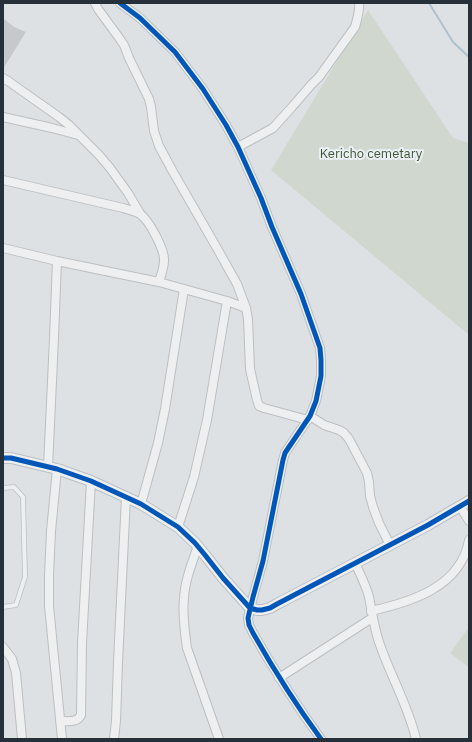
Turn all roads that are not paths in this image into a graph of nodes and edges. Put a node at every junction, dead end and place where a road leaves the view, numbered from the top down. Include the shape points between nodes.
1 (95, 3) edge
2 (120, 3) edge
3 (359, 3) edge
4 (3, 78) edge
5 (3, 118) edge
6 (79, 135) junction
7 (238, 148) junction
8 (3, 180) edge
9 (142, 215) junction
10 (3, 248) edge
11 (57, 261) junction
12 (160, 282) junction
13 (184, 289) junction
14 (227, 301) junction
15 (246, 308) junction
16 (309, 418) junction
17 (3, 458) edge
18 (52, 468) junction
19 (91, 481) junction
20 (3, 488) edge
21 (126, 497) junction
22 (141, 504) junction
23 (465, 504) edge
24 (469, 522) edge
25 (178, 527) junction
26 (469, 540) edge
27 (390, 545) junction
28 (198, 546) junction
29 (354, 563) junction
30 (3, 607) edge
31 (250, 608) junction
32 (372, 614) junction
33 (3, 647) edge
34 (279, 678) junction
35 (60, 721) junction
36 (22, 739) edge
37 (62, 739) edge
38 (114, 739) edge
39 (218, 739) edge
40 (322, 739) edge
41 (416, 739) edge

1 - 15 street via 124,45 149,99 159,146 237,284
2 - 7 street via 176,52 216,109
3 - 7 street via 355,27 319,77 273,128
4 - 6 street via 59,117
5 - 6 street
6 - 9 street via 99,154
7 - 16 street via 301,294 320,348 321,376
8 - 9 street via 123,208
9 - 12 street via 163,251 164,267
10 - 11 street
11 - 12 street
11 - 18 street
12 - 13 street
13 - 14 street
13 - 22 street via 158,443
14 - 15 street
14 - 25 street via 207,420 194,477
15 - 16 street via 250,369 258,404 264,408
16 - 27 street via 344,433 349,439 367,473 373,507
16 - 31 street via 285,453 263,561
17 - 18 street
18 - 19 street
18 - 35 street via 50,622
19 - 21 street
19 - 35 street via 82,643 81,715 77,720
20 - 30 lane via 14,487 23,497 25,577 16,605
21 - 22 street
21 - 38 street
22 - 25 street
23 - 24 street
23 - 27 street
25 - 28 street
26 - 32 street via 468,550 461,563 442,584 421,596
27 - 29 street
28 - 31 street
28 - 39 street via 189,571 184,598 185,633 187,648
29 - 31 street via 270,608
29 - 32 street via 364,582
31 - 34 street via 249,626
32 - 34 street
32 - 41 street via 379,642 414,728
33 - 36 street via 15,666
34 - 40 street
35 - 37 street

